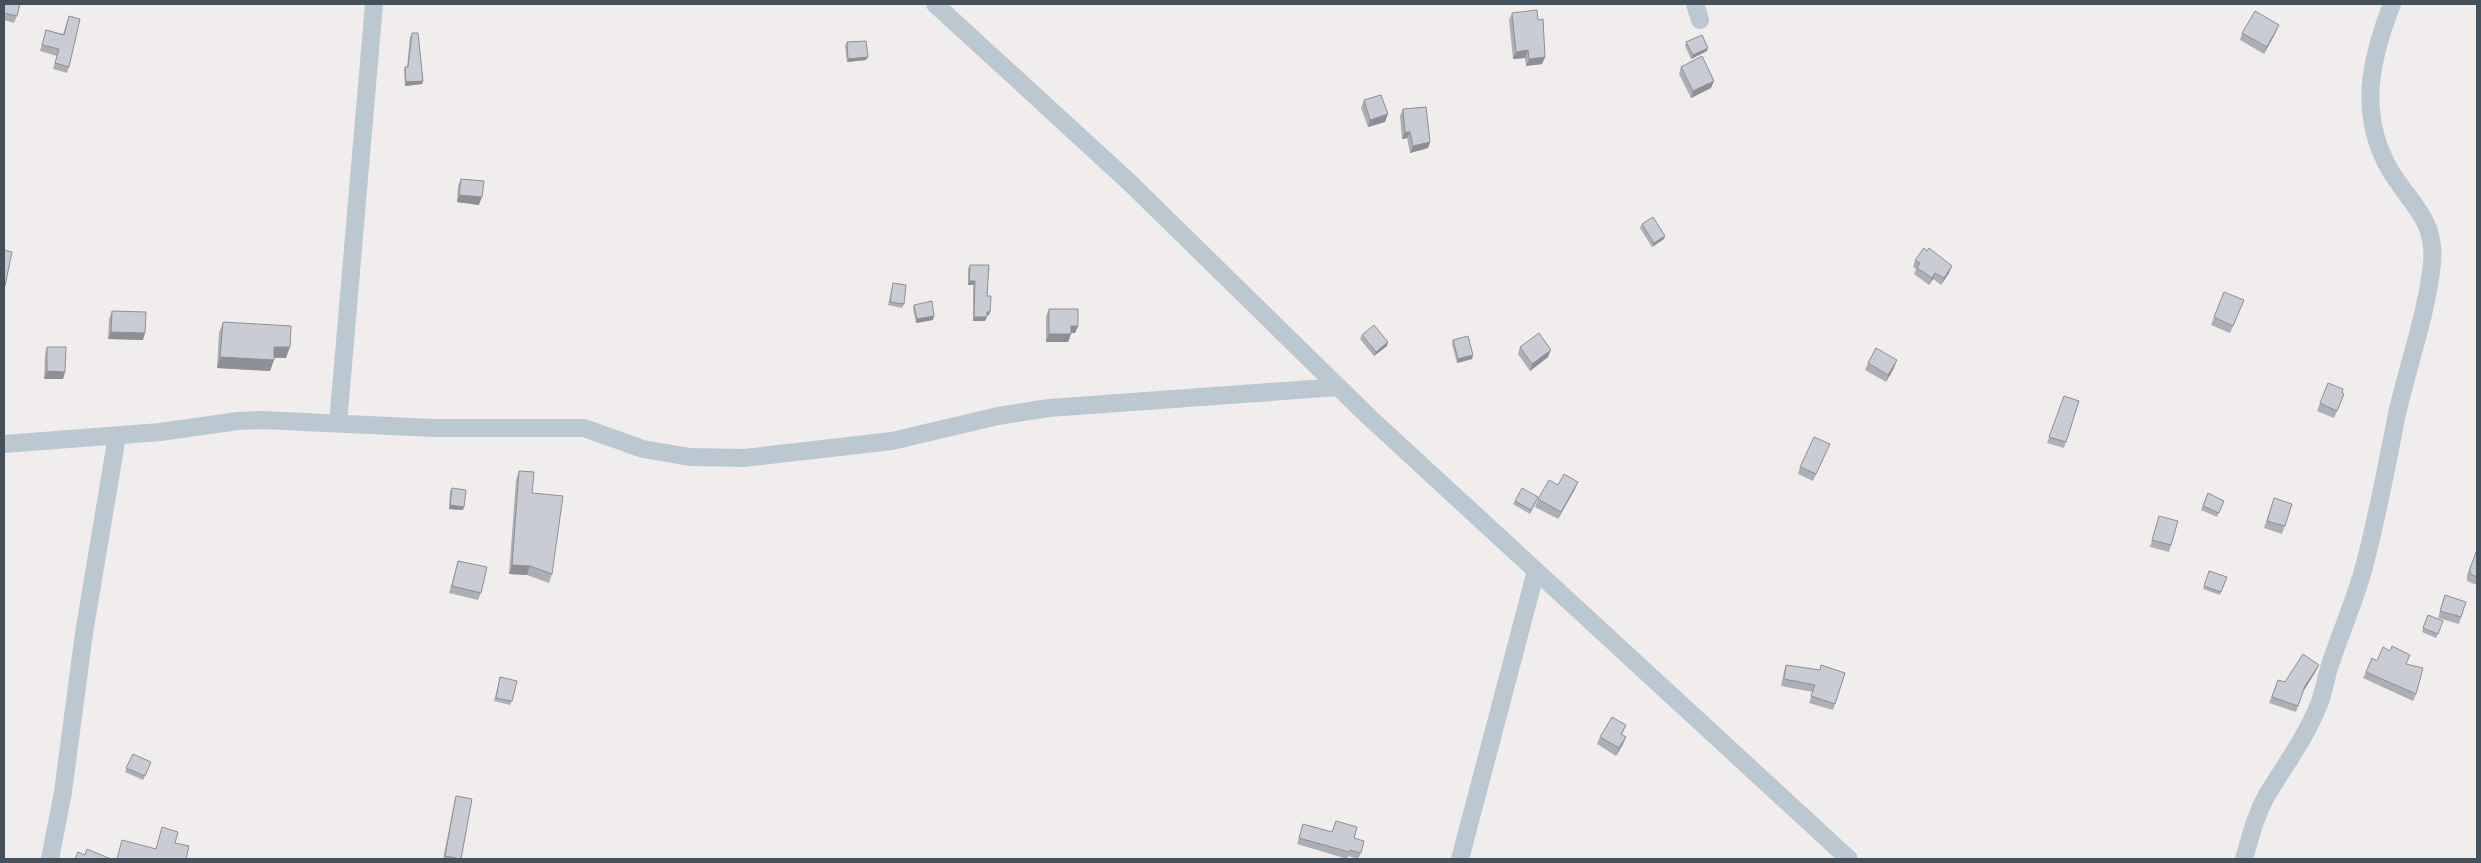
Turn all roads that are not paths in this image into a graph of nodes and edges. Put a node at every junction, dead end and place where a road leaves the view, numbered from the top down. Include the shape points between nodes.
1 (374, 4) edge
2 (935, 4) edge
3 (2392, 4) edge
4 (1339, 387) junction
5 (338, 423) junction
6 (117, 436) junction
7 (4, 444) edge
8 (1536, 571) junction
9 (50, 859) edge
10 (1460, 859) edge
11 (1849, 859) edge
12 (2244, 859) edge

1 - 5 street
2 - 4 street via 1129,182
3 - 12 street via 2374,60 2369,89 2372,114 2376,137 2390,170 2422,213 2430,231 2432,264 2397,414 2380,505 2361,575 2319,703 2284,771 2266,796
4 - 5 street via 1049,408 998,416 892,441 744,458 690,456 643,449 584,428 433,428
4 - 8 street
5 - 6 street via 238,421
6 - 7 street
6 - 9 street
8 - 10 street
8 - 11 street

